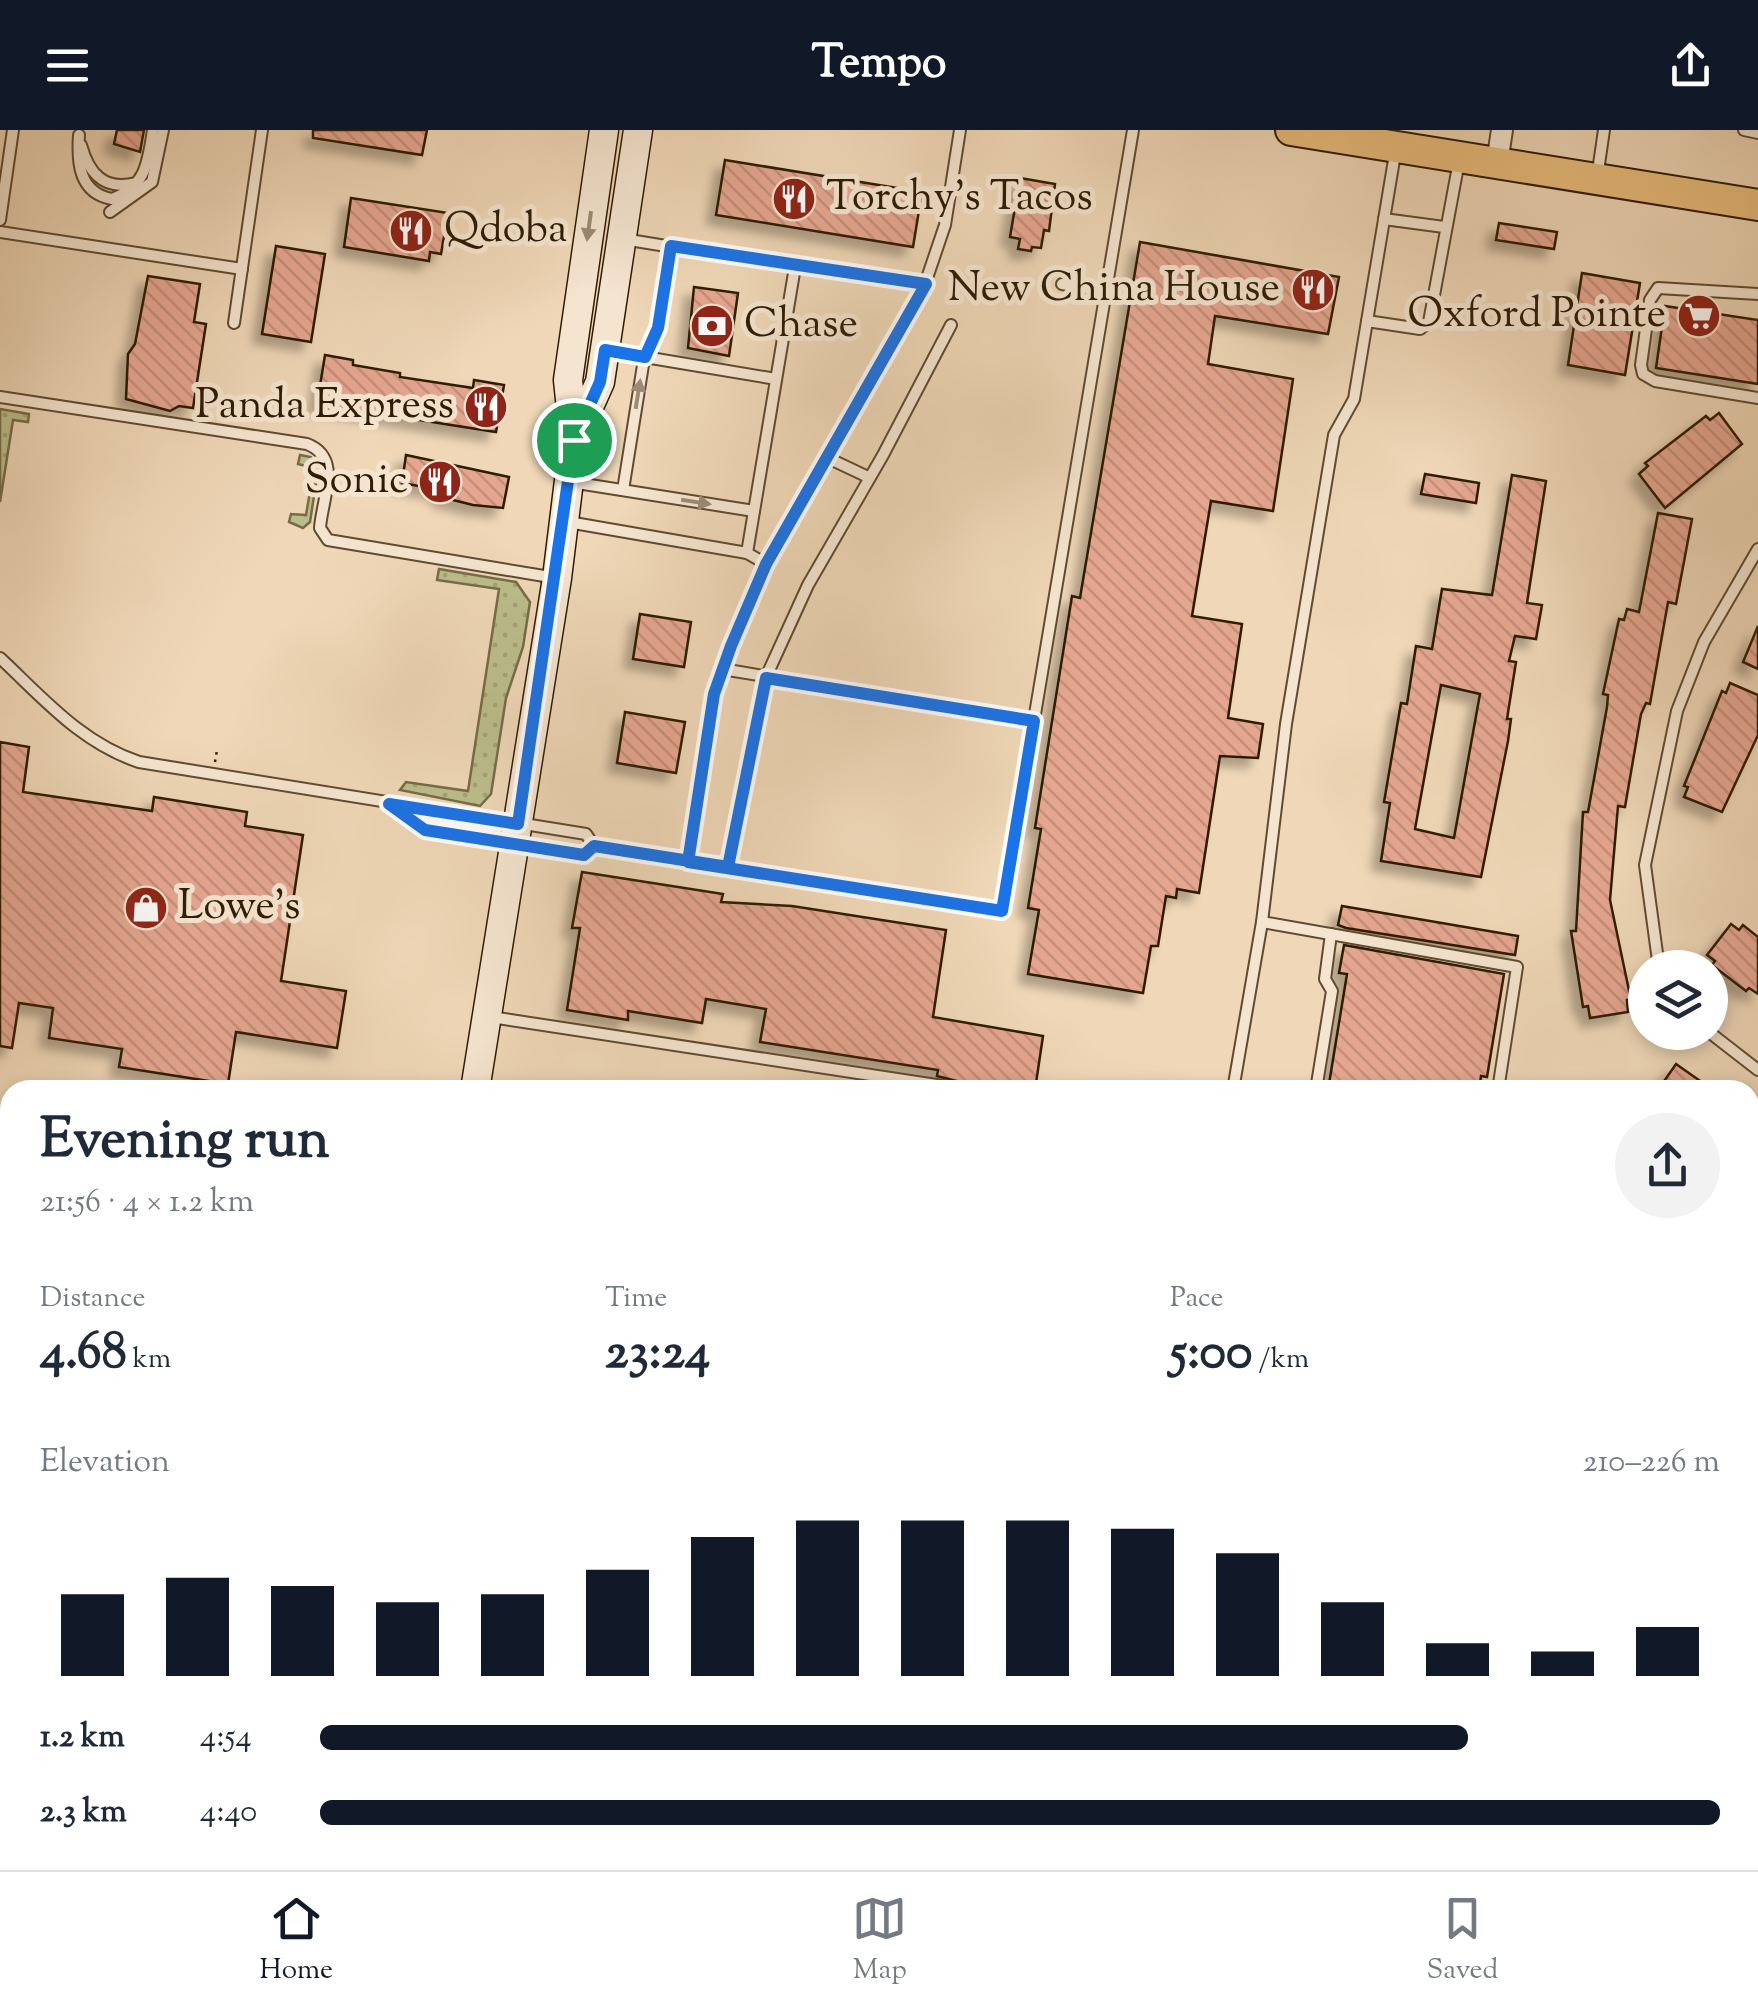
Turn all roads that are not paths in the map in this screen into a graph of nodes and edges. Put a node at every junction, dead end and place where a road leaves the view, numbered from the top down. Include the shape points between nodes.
1 (14, 130) edge
2 (153, 130) edge
3 (163, 130) edge
4 (262, 130) edge
5 (604, 130) edge
6 (638, 130) edge
7 (960, 130) edge
8 (1133, 130) edge
9 (1291, 130) edge
10 (1502, 130) edge
11 (1604, 130) edge
12 (1744, 130) edge
13 (1758, 132) edge
14 (1329, 133) edge
15 (79, 135) dead end
16 (1396, 147) junction
17 (1460, 157) junction
18 (1497, 163) junction
19 (1597, 179) junction
20 (1758, 204) edge
21 (110, 212) dead end
22 (1384, 219) junction
23 (0, 220) edge
24 (1444, 227) junction
25 (0, 232) edge
26 (621, 238) junction
27 (671, 246) junction
28 (795, 267) junction
29 (242, 269) junction
30 (926, 284) junction
31 (1062, 284) dead end
32 (1106, 291) junction
33 (1758, 294) edge
34 (1367, 321) junction
35 (234, 323) dead end
36 (950, 326) dead end
37 (605, 350) junction
38 (645, 357) junction
39 (776, 379) junction
40 (0, 396) edge
41 (1758, 398) edge
42 (574, 440) junction
43 (830, 459) junction
44 (868, 477) junction
45 (570, 482) junction
46 (624, 490) junction
47 (754, 510) junction
48 (565, 522) junction
49 (1758, 548) edge
50 (747, 553) junction
51 (766, 564) junction
52 (558, 578) junction
53 (0, 658) edge
54 (722, 669) junction
55 (766, 678) junction
56 (1034, 721) junction
57 (389, 804) junction
58 (516, 834) junction
59 (594, 846) junction
60 (688, 862) junction
61 (728, 867) junction
62 (1262, 922) junction
63 (1331, 934) junction
64 (1657, 950) edge
65 (486, 1016) junction
66 (1728, 1047) edge
67 (1758, 1070) edge
68 (476, 1080) edge
69 (904, 1080) edge
70 (1235, 1080) edge
71 (1318, 1080) edge
72 (1500, 1080) edge

1 - 23 lane
2 - 15 lane via 147,168 139,182 125,185 94,176
3 - 21 lane via 152,182
4 - 29 lane
5 -> 42 main road via 568,380
6 - 26 main road
7 - 30 lane via 945,226
8 - 32 lane
9 - 14 main road
10 - 18 street
11 - 19 lane
12 - 13 lane
14 - 16 main road
16 - 17 main road
16 - 22 lane
17 - 18 main road
17 - 24 lane
18 - 19 main road
19 - 20 main road
22 - 24 lane
22 - 34 lane
24 - 34 lane via 1429,322 1420,329
25 - 29 lane
26 - 27 lane
26 - 37 main road
27 - 28 lane
27 - 38 lane via 658,328
28 - 30 lane
28 - 39 lane
29 - 35 lane
30 - 43 lane
31 - 32 lane
32 - 56 lane
33 - 41 lane via 1658,288 1650,300 1641,364 1654,381
34 - 62 lane via 1354,400 1334,435 1286,724
36 - 44 lane
37 - 38 lane
37 - 42 main road via 600,382
38 - 39 lane
46 -> 38 lane
39 - 47 lane
40 - 52 lane via 307,444 328,463 320,528 328,540
42 - 45 main road
43 - 44 lane
43 - 51 lane
44 - 55 lane
45 - 46 lane
45 - 48 main road
46 -> 47 lane
47 - 50 lane
48 - 50 lane
48 - 52 main road
49 - 64 lane via 1704,642 1678,711 1646,865
50 - 51 lane
51 - 54 lane
52 - 58 main road
53 - 57 lane via 73,727 116,754
54 - 55 lane
54 - 60 lane
55 - 56 lane
55 - 61 lane
56 - 61 lane via 1002,911
57 - 58 lane
57 - 58 lane via 425,830
58 - 59 lane via 586,834
58 - 59 lane via 584,855
58 - 65 main road
59 - 60 lane
60 - 61 lane
62 - 63 lane
62 - 70 lane
63 - 71 lane via 1325,979 1332,990
63 - 72 lane via 1517,967
65 - 68 main road
65 - 69 lane
66 - 67 lane

